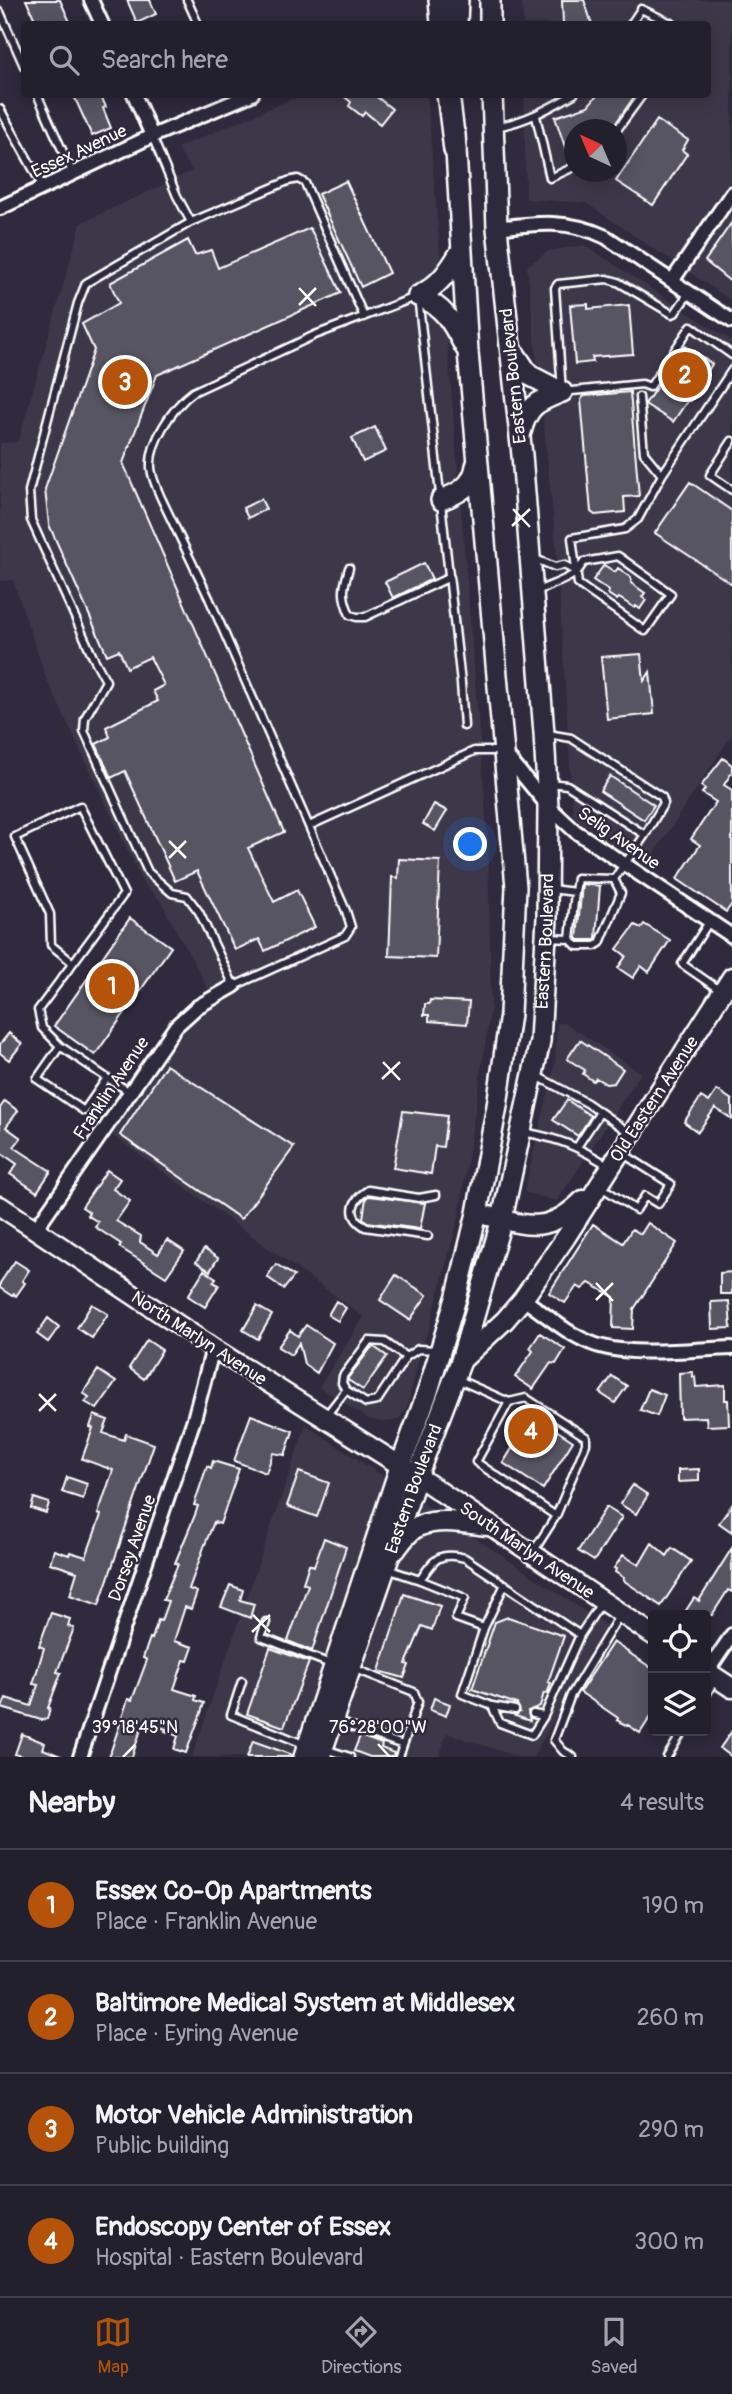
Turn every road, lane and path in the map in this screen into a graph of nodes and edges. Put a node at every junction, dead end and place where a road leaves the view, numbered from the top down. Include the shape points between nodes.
1 (91, 0) edge
2 (187, 0) edge
3 (440, 0) edge
4 (458, 0) edge
5 (490, 0) edge
6 (0, 12) edge
7 (101, 21) edge
8 (197, 21) edge
9 (442, 21) edge
10 (457, 21) edge
11 (490, 21) edge
12 (633, 21) edge
13 (667, 21) edge
14 (21, 59) edge
15 (39, 98) edge
16 (136, 98) edge
17 (231, 98) edge
18 (448, 98) edge
19 (456, 98) edge
20 (492, 98) edge
21 (567, 98) edge
22 (640, 98) edge
23 (0, 109) edge
24 (536, 116) junction
25 (625, 119) edge
26 (493, 127) junction
27 (152, 136) junction
28 (455, 150) junction
29 (564, 172) edge
30 (73, 174) junction
31 (44, 187) junction
32 (732, 192) edge
33 (0, 208) edge
34 (191, 222) junction
35 (497, 228) junction
36 (461, 251) junction
37 (672, 281) junction
38 (690, 293) junction
39 (418, 296) junction
40 (364, 317) junction
41 (732, 321) edge
42 (509, 345) junction
43 (468, 352) junction
44 (732, 355) edge
45 (732, 370) edge
46 (562, 392) junction
47 (639, 397) dead end
48 (520, 435) junction
49 (732, 441) edge
50 (477, 458) junction
51 (662, 475) junction
52 (732, 490) edge
53 (441, 499) junction
54 (530, 557) junction
55 (349, 568) dead end
56 (577, 572) junction
57 (450, 577) junction
58 (533, 593) junction
59 (464, 726) dead end
60 (544, 733) junction
61 (503, 751) junction
62 (547, 783) junction
63 (548, 806) junction
64 (309, 826) junction
65 (645, 835) junction
66 (624, 864) junction
67 (614, 879) junction
68 (547, 889) junction
69 (575, 892) junction
70 (709, 921) junction
71 (732, 936) edge
72 (546, 938) junction
73 (570, 939) junction
74 (74, 963) junction
75 (727, 984) edge
76 (234, 986) junction
77 (60, 1046) junction
78 (533, 1074) junction
79 (107, 1078) junction
80 (130, 1092) junction
81 (600, 1112) junction
82 (521, 1132) junction
83 (631, 1134) junction
84 (576, 1147) junction
85 (615, 1159) junction
86 (598, 1185) junction
87 (436, 1195) dead end
88 (0, 1206) edge
89 (477, 1213) junction
90 (502, 1219) junction
91 (35, 1230) junction
92 (428, 1236) dead end
93 (523, 1298) junction
94 (213, 1348) junction
95 (732, 1349) edge
96 (441, 1350) junction
97 (406, 1357) junction
98 (458, 1370) junction
99 (346, 1390) junction
100 (509, 1402) junction
101 (323, 1418) junction
102 (408, 1471) junction
103 (556, 1516) junction
104 (492, 1527) junction
105 (532, 1553) junction
106 (386, 1564) junction
107 (420, 1580) junction
108 (505, 1584) junction
109 (602, 1601) junction
110 (621, 1614) junction
111 (266, 1622) dead end
112 (484, 1628) junction
113 (648, 1633) edge
114 (580, 1635) junction
115 (732, 1635) edge
116 (343, 1666) junction
117 (711, 1671) edge
118 (711, 1674) edge
119 (243, 1681) dead end
120 (732, 1688) edge
121 (492, 1706) junction
122 (515, 1710) dead end
123 (533, 1714) dead end
124 (544, 1716) junction
125 (333, 1720) junction
126 (680, 1736) edge
127 (402, 1745) junction
128 (314, 1752) edge
129 (80, 1757) edge
130 (350, 1757) edge
131 (399, 1757) edge
132 (573, 1757) edge
133 (667, 1757) edge

1 - 7 street
2 - 8 lane
3 - 9 highway
4 - 10 main road
5 - 11 main road
6 - 14 lane
12 - 13 lane via 641,9
15 - 30 lane
16 - 27 street
17 - 27 street, Essex Avenue
18 - 28 highway
19 - 28 main road, Eastern Boulevard
20 - 26 main road, Eastern Boulevard
21 - 24 lane
22 - 25 lane
23 - 31 lane
24 - 26 lane
24 - 29 lane via 550,178
26 - 35 main road, Eastern Boulevard
27 - 30 street, Essex Avenue
27 - 34 lane
28 - 36 main road, Eastern Boulevard
30 - 31 street, Essex Avenue
31 - 33 street, Essex Avenue
32 - 37 street
34 - 40 lane via 298,179 304,183
34 - 76 lane via 86,283 32,479 29,507 106,681 85,718 84,731 148,872 172,894 187,896
35 - 37 street via 536,223 579,225 606,237
35 - 42 main road, Eastern Boulevard
36 - 39 main road via 445,277
36 - 43 main road, Eastern Boulevard
37 - 38 street
38 - 41 street
38 - 46 lane via 671,314 607,279 558,284
39 - 40 lane
39 - 43 main road via 448,315
39 - 53 lane
40 - 64 lane via 193,392 166,421 150,461 157,490
42 - 46 main road via 529,375
42 - 48 main road, Eastern Boulevard
43 - 50 main road, Eastern Boulevard
44 - 46 lane via 691,327 650,387
45 - 51 lane
46 - 48 main road via 532,406
47 - 51 lane via 644,453
48 - 54 main road, Eastern Boulevard
49 - 52 lane via 710,475
50 - 53 main road via 474,476 466,487
50 - 61 main road, Eastern Boulevard
51 - 56 lane via 638,519 625,529 572,538
53 - 57 lane
54 - 56 lane
54 - 58 main road, Eastern Boulevard
55 - 57 lane via 343,598 350,615 357,617
56 - 56 lane via 578,584 645,631 671,594 618,556 584,562
56 - 58 lane
57 - 59 lane
58 - 60 main road, Eastern Boulevard
60 - 62 main road, Eastern Boulevard
60 - 65 lane via 570,738 662,797 664,803
61 - 63 street, Selig Avenue
61 - 64 lane via 474,751
61 - 89 main road, Eastern Boulevard via 516,887 510,1004
62 - 63 main road, Eastern Boulevard
62 - 65 lane via 567,785
63 - 66 street, Selig Avenue
63 - 68 main road, Eastern Boulevard
64 - 76 lane via 351,927 345,936
65 - 66 lane
66 - 67 lane
66 - 70 street, Selig Avenue
67 - 69 lane via 577,878
67 - 73 lane via 621,893 600,943 577,946
68 - 69 lane
68 - 72 main road, Eastern Boulevard
69 - 73 lane
70 - 71 street, Selig Avenue
70 - 75 lane via 682,964
72 - 73 lane
72 - 78 main road, Eastern Boulevard via 540,1041
74 - 74 lane via 51,945 50,914 15,837 80,806 124,894
74 - 77 lane via 38,1010 42,1028
75 - 83 street, Old Eastern Avenue
76 - 80 street, Franklin Avenue via 197,1007 176,1026
77 - 79 lane
77 - 79 lane via 37,1079 84,1111
78 - 81 lane
78 - 82 main road, Eastern Boulevard
79 - 80 lane
80 - 91 street, Franklin Avenue
81 - 83 lane
81 - 84 lane
82 - 84 lane
82 - 90 main road, Eastern Boulevard
83 - 85 street, Old Eastern Avenue
84 - 85 lane
85 - 86 street, Old Eastern Avenue
85 - 86 lane via 671,1184 658,1203 645,1196 636,1210
86 - 90 street, Old Eastern Avenue via 556,1221 531,1226
86 - 93 street, Old Eastern Avenue
87 - 92 lane via 419,1198 368,1190 355,1202 354,1216 365,1227
88 - 91 street, North Marlyn Avenue
89 - 90 street, Old Eastern Avenue
89 - 96 main road, Eastern Boulevard
90 - 98 main road, Eastern Boulevard
91 - 94 street, North Marlyn Avenue
93 - 95 street via 579,1337 602,1346
93 - 98 street, Old Eastern Avenue
94 - 101 street, North Marlyn Avenue
94 - 129 street, Dorsey Avenue via 194,1419
96 - 97 lane via 418,1349
96 - 102 main road, Eastern Boulevard
97 - 99 lane via 377,1401 366,1403
97 - 99 lane via 385,1342 369,1341 342,1376
98 - 100 lane
98 - 102 main road, Eastern Boulevard
99 - 101 lane
100 - 103 lane via 476,1462
100 - 103 lane via 526,1398 586,1437
101 - 102 street, North Marlyn Avenue
102 - 104 street, South Marlyn Avenue
102 - 106 main road, Eastern Boulevard
102 - 116 main road, Eastern Boulevard
103 - 105 lane
104 - 105 street, South Marlyn Avenue
104 - 106 main road via 456,1522 418,1526
105 - 109 street, South Marlyn Avenue
106 - 107 lane
106 - 116 main road, Eastern Boulevard
107 - 108 lane via 436,1558 451,1554
107 - 112 lane via 465,1598 456,1618
108 - 112 lane
108 - 114 lane
109 - 110 street, South Marlyn Avenue
109 - 114 lane
110 - 113 street, South Marlyn Avenue
110 - 132 lane via 571,1695 554,1740
111 - 116 lane via 261,1637
112 - 121 lane via 462,1694
114 - 124 lane
115 - 117 street
116 - 125 main road, Eastern Boulevard
116 - 127 lane via 414,1692 418,1702
116 - 128 main road, Eastern Boulevard
118 - 120 street
119 - 128 lane via 231,1716
121 - 122 lane
121 - 124 lane via 500,1723 532,1735
123 - 124 lane
125 - 127 lane
125 - 128 main road, Eastern Boulevard
126 - 133 lane
127 - 131 lane
128 - 130 lane

